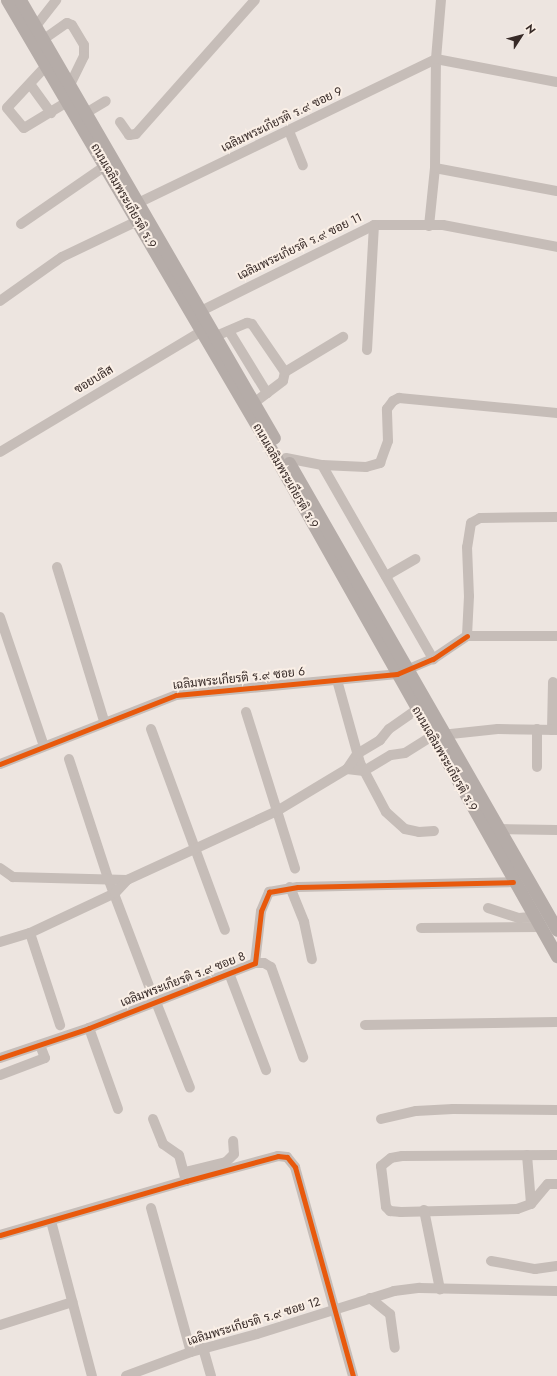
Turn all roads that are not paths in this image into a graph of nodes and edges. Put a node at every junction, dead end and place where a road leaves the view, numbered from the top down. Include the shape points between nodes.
1 (7, 0) edge
2 (20, 0) edge
3 (56, 0) edge
4 (255, 0) edge
5 (441, 0) edge
6 (36, 26) junction
7 (44, 39) junction
8 (436, 59) junction
9 (50, 62) junction
10 (557, 82) edge
11 (30, 84) junction
12 (70, 85) junction
13 (72, 99) junction
14 (106, 101) dead end
15 (50, 113) junction
16 (81, 115) junction
17 (120, 122) dead end
18 (289, 131) junction
19 (303, 165) dead end
20 (104, 166) junction
21 (435, 168) junction
22 (557, 191) edge
23 (134, 205) junction
24 (137, 221) junction
25 (21, 224) dead end
26 (374, 225) junction
27 (429, 226) junction
28 (557, 247) edge
29 (0, 301) edge
30 (201, 311) junction
31 (230, 331) junction
32 (208, 336) junction
33 (343, 337) dead end
34 (368, 350) dead end
35 (285, 372) junction
36 (267, 393) junction
37 (250, 405) junction
38 (557, 413) edge
39 (0, 452) edge
40 (286, 458) junction
41 (322, 465) junction
42 (557, 517) edge
43 (415, 559) dead end
44 (57, 567) dead end
45 (386, 576) junction
46 (0, 617) edge
47 (467, 636) junction
48 (557, 636) edge
49 (433, 659) junction
50 (402, 671) junction
51 (337, 680) junction
52 (553, 682) dead end
53 (416, 710) junction
54 (246, 712) dead end
55 (104, 721) junction
56 (151, 729) dead end
57 (537, 729) junction
58 (555, 730) edge
59 (445, 735) junction
60 (432, 736) junction
61 (44, 746) junction
62 (357, 754) junction
63 (70, 759) dead end
64 (0, 764) edge
65 (537, 767) dead end
66 (347, 769) junction
67 (364, 771) junction
68 (277, 811) junction
69 (499, 829) junction
70 (557, 830) edge
71 (434, 831) dead end
72 (194, 850) junction
73 (0, 868) edge
74 (295, 868) dead end
75 (108, 878) junction
76 (127, 880) junction
77 (513, 882) junction
78 (290, 887) junction
79 (115, 893) junction
80 (488, 908) dead end
81 (533, 914) junction
82 (421, 928) dead end
83 (540, 928) junction
84 (557, 929) edge
85 (225, 930) dead end
86 (30, 932) junction
87 (0, 942) edge
88 (557, 956) edge
89 (312, 959) dead end
90 (255, 963) junction
91 (229, 973) junction
92 (149, 986) dead end
93 (156, 1002) junction
94 (557, 1022) edge
95 (60, 1025) dead end
96 (365, 1025) dead end
97 (89, 1028) junction
98 (40, 1045) junction
99 (303, 1057) dead end
100 (0, 1058) edge
101 (266, 1070) dead end
102 (0, 1075) edge
103 (190, 1088) dead end
104 (118, 1109) dead end
105 (557, 1110) edge
106 (154, 1119) dead end
107 (381, 1119) dead end
108 (233, 1141) dead end
109 (557, 1154) edge
110 (528, 1155) junction
111 (186, 1177) junction
112 (557, 1184) edge
113 (531, 1204) junction
114 (151, 1208) dead end
115 (424, 1210) junction
116 (51, 1221) junction
117 (0, 1235) edge
118 (491, 1262) dead end
119 (557, 1266) edge
120 (440, 1289) junction
121 (557, 1291) edge
122 (370, 1298) junction
123 (72, 1302) junction
124 (332, 1309) junction
125 (0, 1325) edge
126 (203, 1348) junction
127 (395, 1348) dead end
128 (191, 1352) junction
129 (92, 1376) edge
130 (126, 1376) edge
131 (211, 1376) edge
132 (352, 1376) edge

1 - 9 main road, ถนนเฉลิมพระเกียรติ ร.9
2 - 6 main road, ถนนเฉลิมพระเกียรติ ร.9
3 - 6 street
4 - 17 street via 136,134 129,135
5 - 8 street
6 - 7 main road, ถนนเฉลิมพระเกียรติ ร.9
7 - 9 main road, ถนนเฉลิมพระเกียรติ ร.9
7 - 12 street via 67,23 72,25 84,45 84,56
8 - 10 street
8 - 18 street, เฉลิมพระเกียรติ ร.๙ ซอย 9
8 - 21 street
9 - 11 street
9 - 12 main road, ถนนเฉลิมพระเกียรติ ร.9
9 - 13 main road, ถนนเฉลิมพระเกียรติ ร.9
11 - 15 street
11 - 15 street via 7,105 17,120 24,128
12 - 13 main road, ถนนเฉลิมพระเกียรติ ร.9
13 - 15 street
13 - 16 main road, ถนนเฉลิมพระเกียรติ ร.9
14 - 16 street
16 - 20 main road, ถนนเฉลิมพระเกียรติ ร.9
16 - 23 main road, ถนนเฉลิมพระเกียรติ ร.9
18 - 19 street
18 - 23 street, เฉลิมพระเกียรติ ร.๙ ซอย 9
20 - 23 main road, ถนนเฉลิมพระเกียรติ ร.9
20 - 25 street
21 - 22 street
21 - 27 street
23 - 24 main road, ถนนเฉลิมพระเกียรติ ร.9
23 - 30 main road, ถนนเฉลิมพระเกียรติ ร.9
24 - 29 street via 62,257
24 - 32 main road, ถนนเฉลิมพระเกียรติ ร.9
26 - 27 street, เฉลิมพระเกียรติ ร.๙ ซอย 11
26 - 30 street, เฉลิมพระเกียรติ ร.๙ ซอย 11
26 - 34 street
27 - 28 street, เฉลิมพระเกียรติ ร.๙ ซอย 11 via 443,225
30 - 32 main road, ถนนเฉลิมพระเกียรติ ร.9
31 - 32 street, ซอยบลิส
31 - 35 street, ซอยบลิส via 247,323 256,326
31 - 36 street
32 - 37 main road, ถนนเฉลิมพระเกียรติ ร.9
32 - 39 street, ซอยบลิส
33 - 35 street
35 - 36 street via 283,381
36 - 37 street
37 - 40 main road, ถนนเฉลิมพระเกียรติ ร.9
37 - 50 main road, ถนนเฉลิมพระเกียรติ ร.9
38 - 41 street via 399,398 393,401 388,409 388,442 380,463 366,466
40 - 41 street
40 - 50 main road, ถนนเฉลิมพระเกียรติ ร.9
41 - 45 street
42 - 47 street via 480,518 471,523 466,547 469,596
43 - 45 street
44 - 55 street
45 - 49 street
46 - 61 street
47 - 48 street
47 - 49 street, เฉลิมพระเกียรติ ร.๙ ซอย 6
49 - 50 street, เฉลิมพระเกียรติ ร.๙ ซอย 6
50 - 51 street, เฉลิมพระเกียรติ ร.๙ ซอย 6
50 - 53 main road, ถนนเฉลิมพระเกียรติ ร.9
50 - 59 main road, ถนนเฉลิมพระเกียรติ ร.9
51 - 55 street, เฉลิมพระเกียรติ ร.๙ ซอย 6 via 280,683 176,695
51 - 62 street
52 - 58 street
53 - 60 main road, ถนนเฉลิมพระเกียรติ ร.9
53 - 62 street via 389,729 380,740
54 - 68 street
55 - 61 street, เฉลิมพระเกียรติ ร.๙ ซอย 6
56 - 72 street
57 - 58 street
57 - 59 street via 472,731
57 - 65 street
59 - 60 street
59 - 69 main road, ถนนเฉลิมพระเกียรติ ร.9
60 - 67 street via 405,753 391,755
60 - 77 main road, ถนนเฉลิมพระเกียรติ ร.9
61 - 64 street, เฉลิมพระเกียรติ ร.๙ ซอย 6
62 - 66 street
62 - 67 street
63 - 75 street
66 - 67 street
66 - 68 street
67 - 71 street via 386,812 396,822 405,829 419,832
68 - 72 street
68 - 74 street
69 - 70 street
69 - 84 main road, ถนนเฉลิมพระเกียรติ ร.9
72 - 76 street
72 - 85 street
73 - 75 street via 13,877
75 - 76 street
75 - 79 street
76 - 79 street
77 - 78 street, เฉลิมพระเกียรติ ร.๙ ซอย 8
77 - 81 main road, ถนนเฉลิมพระเกียรติ ร.9
78 - 89 street via 304,922
78 - 90 street, เฉลิมพระเกียรติ ร.๙ ซอย 8 via 269,892 264,899
79 - 86 street
79 - 92 street
80 - 81 street via 519,918 530,917
81 - 83 main road, ถนนเฉลิมพระเกียรติ ร.9
82 - 83 street
83 - 88 main road, ถนนเฉลิมพระเกียรติ ร.9
86 - 87 street
86 - 95 street
90 - 91 street, เฉลิมพระเกียรติ ร.๙ ซอย 8
90 - 99 street via 264,963 271,967
91 - 93 street, เฉลิมพระเกียรติ ร.๙ ซอย 8
91 - 101 street
93 - 97 street, เฉลิมพระเกียรติ ร.๙ ซอย 8
93 - 103 street
94 - 96 street
97 - 98 street, เฉลิมพระเกียรติ ร.๙ ซอย 8
97 - 104 street
98 - 100 street, เฉลิมพระเกียรติ ร.๙ ซอย 8
98 - 102 street via 45,1058
105 - 107 street via 453,1109 416,1111
106 - 111 street via 160,1140 179,1155
108 - 111 street via 234,1154 226,1162
109 - 110 street
110 - 113 street
110 - 115 street via 402,1156 384,1161 381,1166 386,1207 390,1211 401,1212
111 - 116 street
111 - 124 street via 278,1156 287,1157 295,1167
112 - 113 street via 548,1184 542,1188
113 - 115 street via 517,1209
114 - 128 street
115 - 120 street
116 - 117 street
116 - 123 street
118 - 119 street via 535,1269
120 - 121 street, เฉลิมพระเกียรติ ร.๙ ซอย 12
120 - 122 street, เฉลิมพระเกียรติ ร.๙ ซอย 12 via 394,1291
122 - 124 street, เฉลิมพระเกียรติ ร.๙ ซอย 12
122 - 127 street via 390,1314
123 - 125 street
123 - 129 street
124 - 126 street, เฉลิมพระเกียรติ ร.๙ ซอย 12
124 - 132 street
126 - 128 street, เฉลิมพระเกียรติ ร.๙ ซอย 12
126 - 131 street
128 - 130 street, เฉลิมพระเกียรติ ร.๙ ซอย 12

